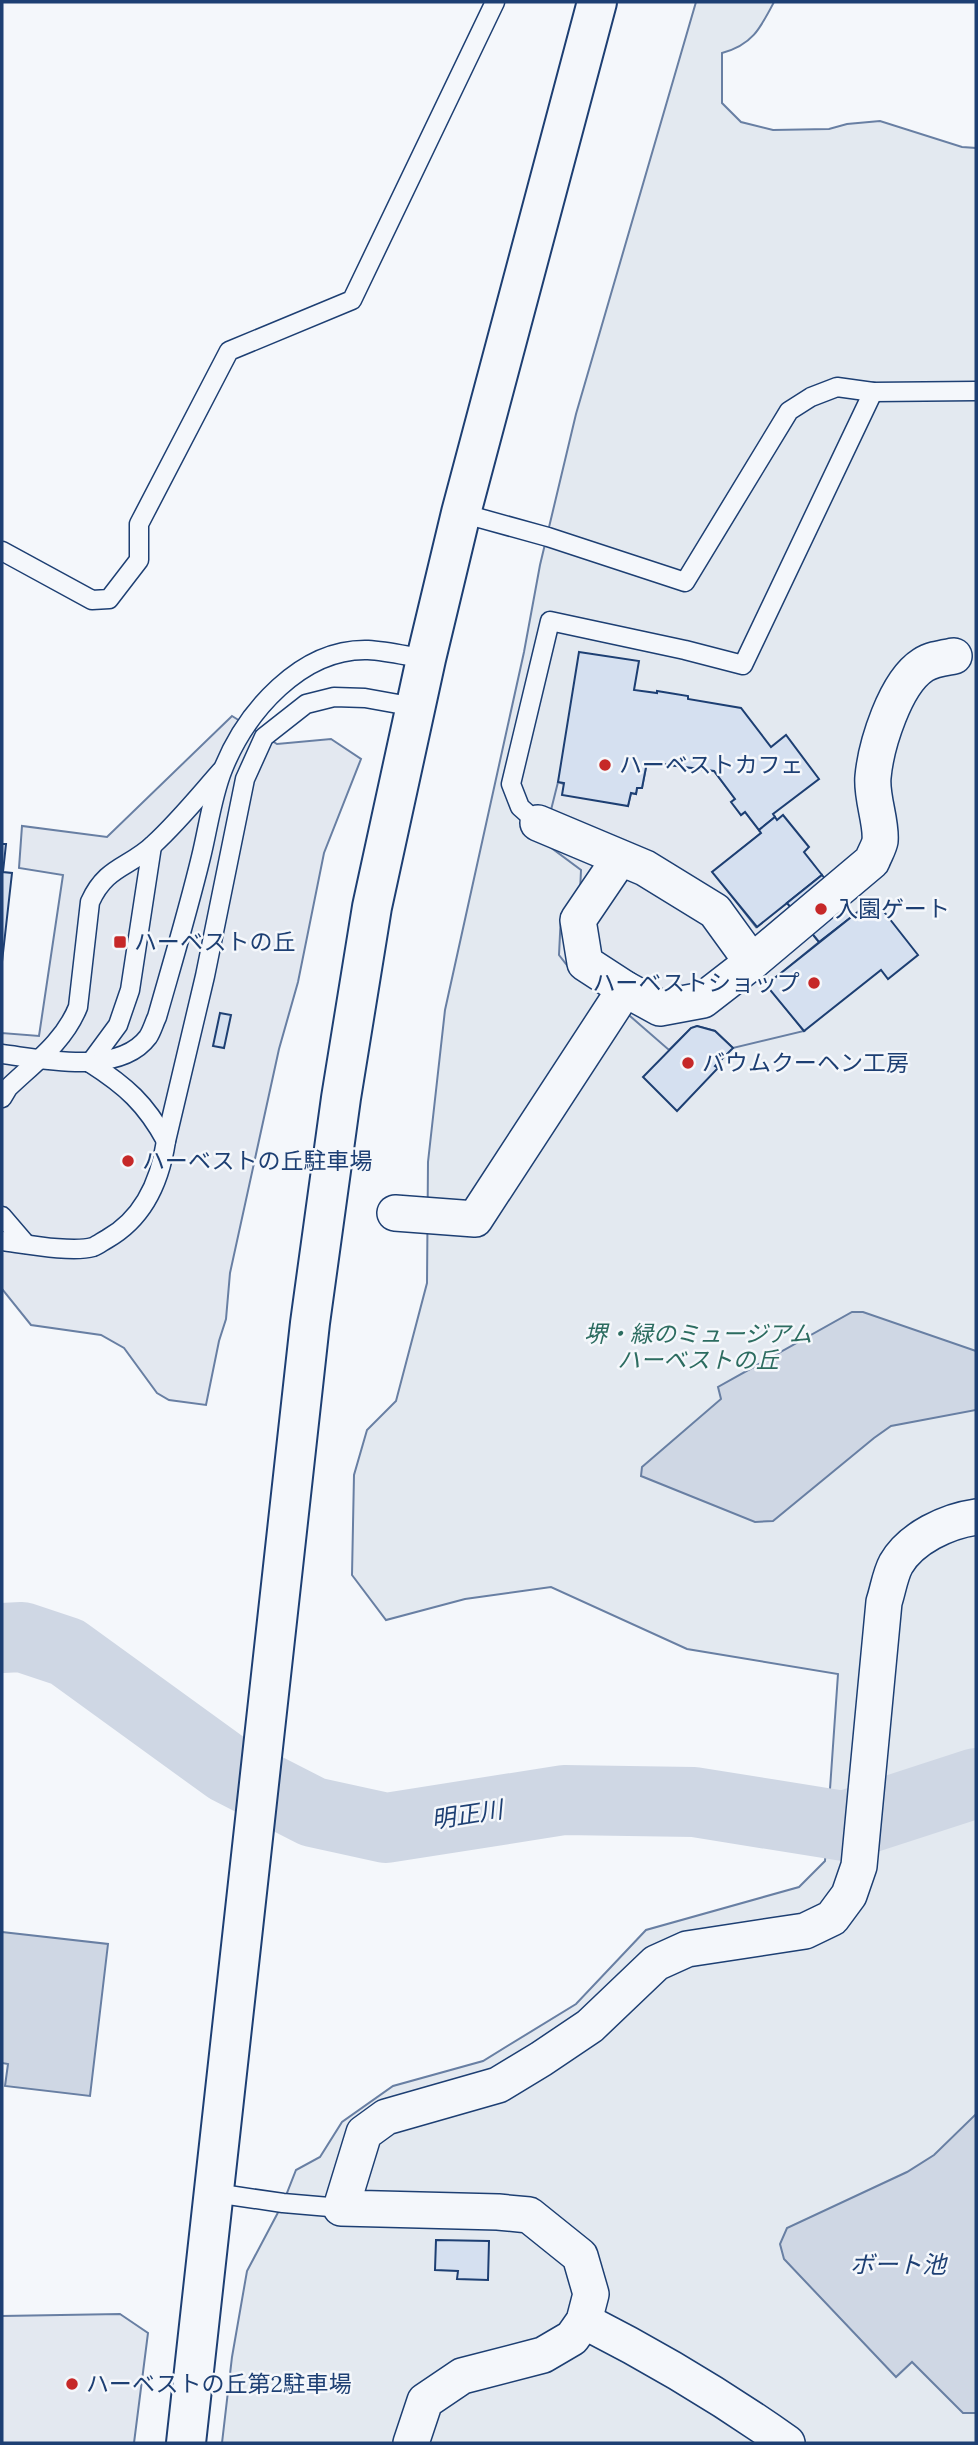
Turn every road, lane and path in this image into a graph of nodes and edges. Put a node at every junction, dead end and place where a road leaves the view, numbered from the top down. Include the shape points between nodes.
1 (495, 2) edge
2 (597, 2) edge
3 (976, 391) edge
4 (873, 393) junction
5 (461, 513) junction
6 (2, 551) edge
7 (954, 656) dead end
8 (426, 659) junction
9 (415, 707) junction
10 (222, 770) junction
11 (538, 823) joint
12 (152, 846) junction
13 (620, 858) junction
14 (752, 962) junction
15 (625, 989) junction
16 (2, 1054) edge
17 (39, 1059) junction
18 (90, 1063) junction
19 (2, 1098) edge
20 (166, 1141) junction
21 (394, 1213) dead end
22 (2, 1216) edge
23 (2, 1241) edge
24 (26, 1244) junction
25 (976, 1517) edge
26 (215, 2193) junction
27 (341, 2208) junction
28 (584, 2321) junction
29 (186, 2443) edge
30 (411, 2443) edge
31 (788, 2443) edge

1 - 6 lane via 352,300 229,351 139,524 138,560 109,599 92,600
2 - 5 street
3 - 4 lane
4 - 5 lane via 837,387 789,411 685,582
4 - 11 lane via 743,665 550,621 511,784 520,807
5 - 8 street
7 - 14 street via 922,666 895,701 873,778 880,842 872,861
8 - 9 street
8 - 10 lane via 367,650 320,661 293,675 245,724
9 - 20 lane via 334,696 306,704 264,737 246,779
9 - 26 street via 372,908 310,1323
10 - 12 lane
10 - 18 lane via 157,1017 147,1038 129,1053
11 - 13 street
12 - 17 lane via 97,886 90,902 78,1007 63,1036
12 - 18 lane via 130,990 118,1025
13 - 14 street via 715,911
13 - 15 street via 578,920 585,963
14 - 15 street via 704,1000 660,1008
15 - 21 street via 475,1219
16 - 17 lane
17 - 18 lane
17 - 19 lane
18 - 20 lane via 135,1097 152,1115
20 - 24 lane via 152,1191 118,1233 93,1247
22 - 24 lane
23 - 24 lane
25 - 27 street via 923,1536 896,1564 884,1602 859,1866 849,1895 832,1918 805,1931 687,1949 656,1963 590,2026 498,2085 386,2117 364,2133
26 - 27 lane
26 - 29 street
27 - 28 street via 529,2215 580,2256 591,2294
28 - 30 street via 572,2338 543,2355 462,2376 425,2401
28 - 31 street via 728,2401

